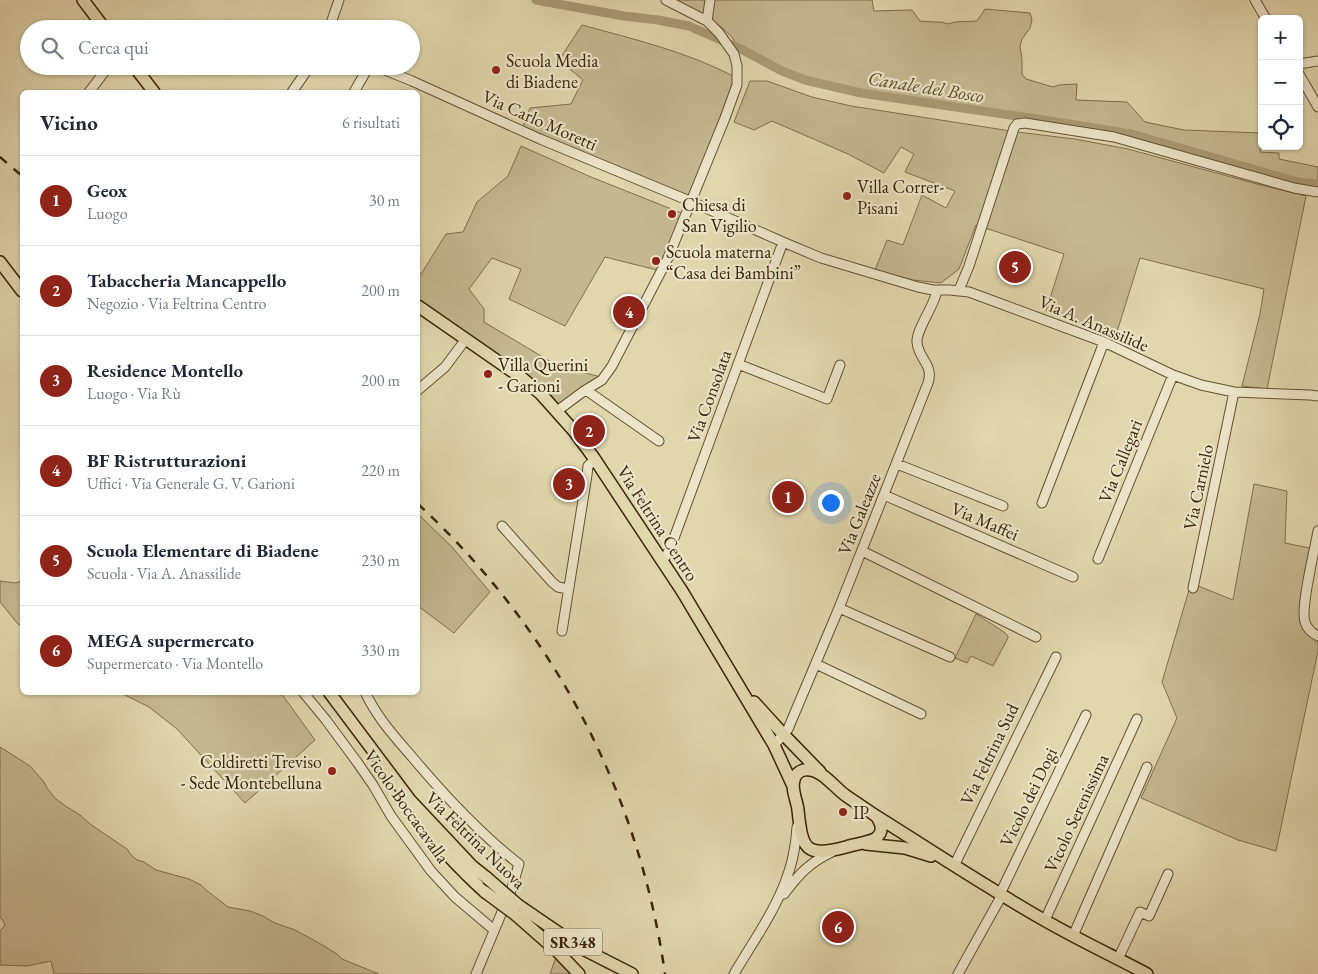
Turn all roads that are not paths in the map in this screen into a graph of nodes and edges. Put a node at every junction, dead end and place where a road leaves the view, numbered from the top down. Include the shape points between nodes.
1 (83, 0) edge
2 (339, 0) edge
3 (666, 0) edge
4 (710, 0) edge
5 (1255, 0) edge
6 (1264, 15) edge
7 (98, 20) edge
8 (332, 20) edge
9 (707, 21) junction
10 (1318, 61) edge
11 (1303, 63) edge
12 (102, 75) edge
13 (141, 75) edge
14 (304, 75) edge
15 (364, 75) edge
16 (397, 75) edge
17 (1303, 81) edge
18 (91, 90) edge
19 (152, 90) edge
20 (293, 90) edge
21 (355, 90) edge
22 (1318, 107) edge
23 (1318, 192) edge
24 (692, 202) junction
25 (783, 242) junction
26 (0, 262) edge
27 (20, 288) edge
28 (937, 290) junction
29 (960, 290) junction
30 (420, 307) edge
31 (466, 338) junction
32 (1104, 342) junction
33 (738, 364) junction
34 (840, 365) dead end
35 (1173, 374) junction
36 (420, 388) edge
37 (586, 390) junction
38 (1234, 392) junction
39 (1318, 396) edge
40 (558, 411) junction
41 (659, 442) dead end
42 (594, 458) junction
43 (897, 464) junction
44 (884, 496) junction
45 (1042, 503) dead end
46 (1003, 506) dead end
47 (502, 526) dead end
48 (1318, 531) edge
49 (862, 551) junction
50 (661, 559) junction
51 (1098, 559) dead end
52 (1073, 577) dead end
53 (1192, 588) dead end
54 (568, 589) junction
55 (839, 608) junction
56 (562, 631) dead end
57 (1318, 636) edge
58 (1036, 637) dead end
59 (1056, 656) dead end
60 (950, 657) dead end
61 (816, 664) junction
62 (735, 680) junction
63 (305, 695) edge
64 (331, 695) edge
65 (367, 695) edge
66 (921, 714) dead end
67 (1086, 715) dead end
68 (1138, 719) dead end
69 (784, 735) junction
70 (774, 745) junction
71 (1147, 768) dead end
72 (825, 777) junction
73 (793, 786) junction
74 (410, 800) junction
75 (799, 816) junction
76 (877, 817) junction
77 (860, 844) junction
78 (836, 850) junction
79 (951, 864) junction
80 (1168, 874) dead end
81 (1001, 895) junction
82 (776, 904) junction
83 (517, 910) junction
84 (1045, 920) junction
85 (494, 930) junction
86 (1073, 936) junction
87 (1118, 959) junction
88 (476, 974) edge
89 (579, 974) edge
90 (632, 974) edge
91 (734, 974) edge
92 (958, 974) edge
93 (1148, 974) edge

1 - 7 main road
2 - 8 street
3 - 9 street
4 - 9 street
5 - 6 street
9 - 24 street via 730,46 738,66 738,77
10 - 11 street
12 - 18 street
13 - 19 main road
14 - 20 street
15 - 21 street
16 - 24 street, Via Carlo Moretti
17 - 22 street
23 - 29 street via 1114,137 1017,124
24 - 25 street, Via A. Anassilide
24 - 37 street via 668,258 612,366 602,380
25 - 28 street, Via A. Anassilide via 821,258 913,286
25 - 33 street, Via Consolata
26 - 27 main road
28 - 29 street, Via A. Anassilide
28 - 43 street, Via Galeazze via 917,342 928,367 929,380
29 - 32 street, Via A. Anassilide
30 - 31 main road, Via Feltrina Centro
31 - 36 street via 445,367
31 - 40 main road, Via Feltrina Centro via 522,378
32 - 35 street, Via A. Anassilide
32 - 45 street
33 - 34 street via 827,399
33 - 50 street, Via Consolata via 670,549
35 - 38 street, Via A. Anassilide via 1201,385
35 - 51 street, Via Callegari
37 - 40 street
37 - 41 street
38 - 39 street, Via A. Anassilide
38 - 53 street, Via Carnielo
40 - 42 main road, Via Feltrina Centro
42 - 50 main road, Via Feltrina Centro
42 - 54 street via 586,475
43 - 44 street, Via Galeazze
43 - 46 street
44 - 49 street, Via Galeazze
44 - 52 street, Via Maffei
47 - 54 street via 552,582
48 - 57 street via 1304,614 1309,630
49 - 55 street, Via Galeazze
49 - 58 street
50 - 62 main road, Via Feltrina Centro
54 - 56 street
55 - 60 street
55 - 61 street, Via Galeazze
59 - 79 street, Via Feltrina Sud
61 - 66 street
61 - 69 street, Via Galeazze
62 - 69 main road, Via Feltrina Centro
62 - 70 main road, Via Feltrina Centro
63 - 85 street, Vicolo Boccacavalla via 357,762 431,871 455,897
64 - 74 main road, Via Feltrina Nuova / SR348
65 - 85 street, Vicolo Boccacavalla via 387,728 442,791 472,824 519,864
67 - 81 street, Vicolo dei Dogi
68 - 84 street, Vicolo Serenissima
69 - 70 street, Via Galeazze
69 - 72 main road
70 - 73 main road
71 - 86 street
72 - 73 main road via 810,770 801,771 795,776
72 - 76 main road
73 - 75 main road
74 - 83 main road, Via Feltrina Nuova / SR348, bridge
74 - 83 main road, bridge via 431,836 464,872 485,892
75 - 78 main road via 802,838 809,848 821,852
75 - 82 street via 790,867
76 - 77 main road via 881,825 880,834
76 - 79 main road
77 - 78 main road
77 - 79 main road via 913,850
78 - 82 street via 810,864
79 - 81 main road
80 - 87 street via 1149,916 1140,912
81 - 84 main road
81 - 92 street, Vicolo dei Dogi
82 - 91 street
83 - 89 main road
83 - 90 main road, Via Feltrina Nuova / SR348
84 - 86 main road
85 - 88 street, Vicolo Boccacavalla
86 - 87 main road
87 - 93 main road

